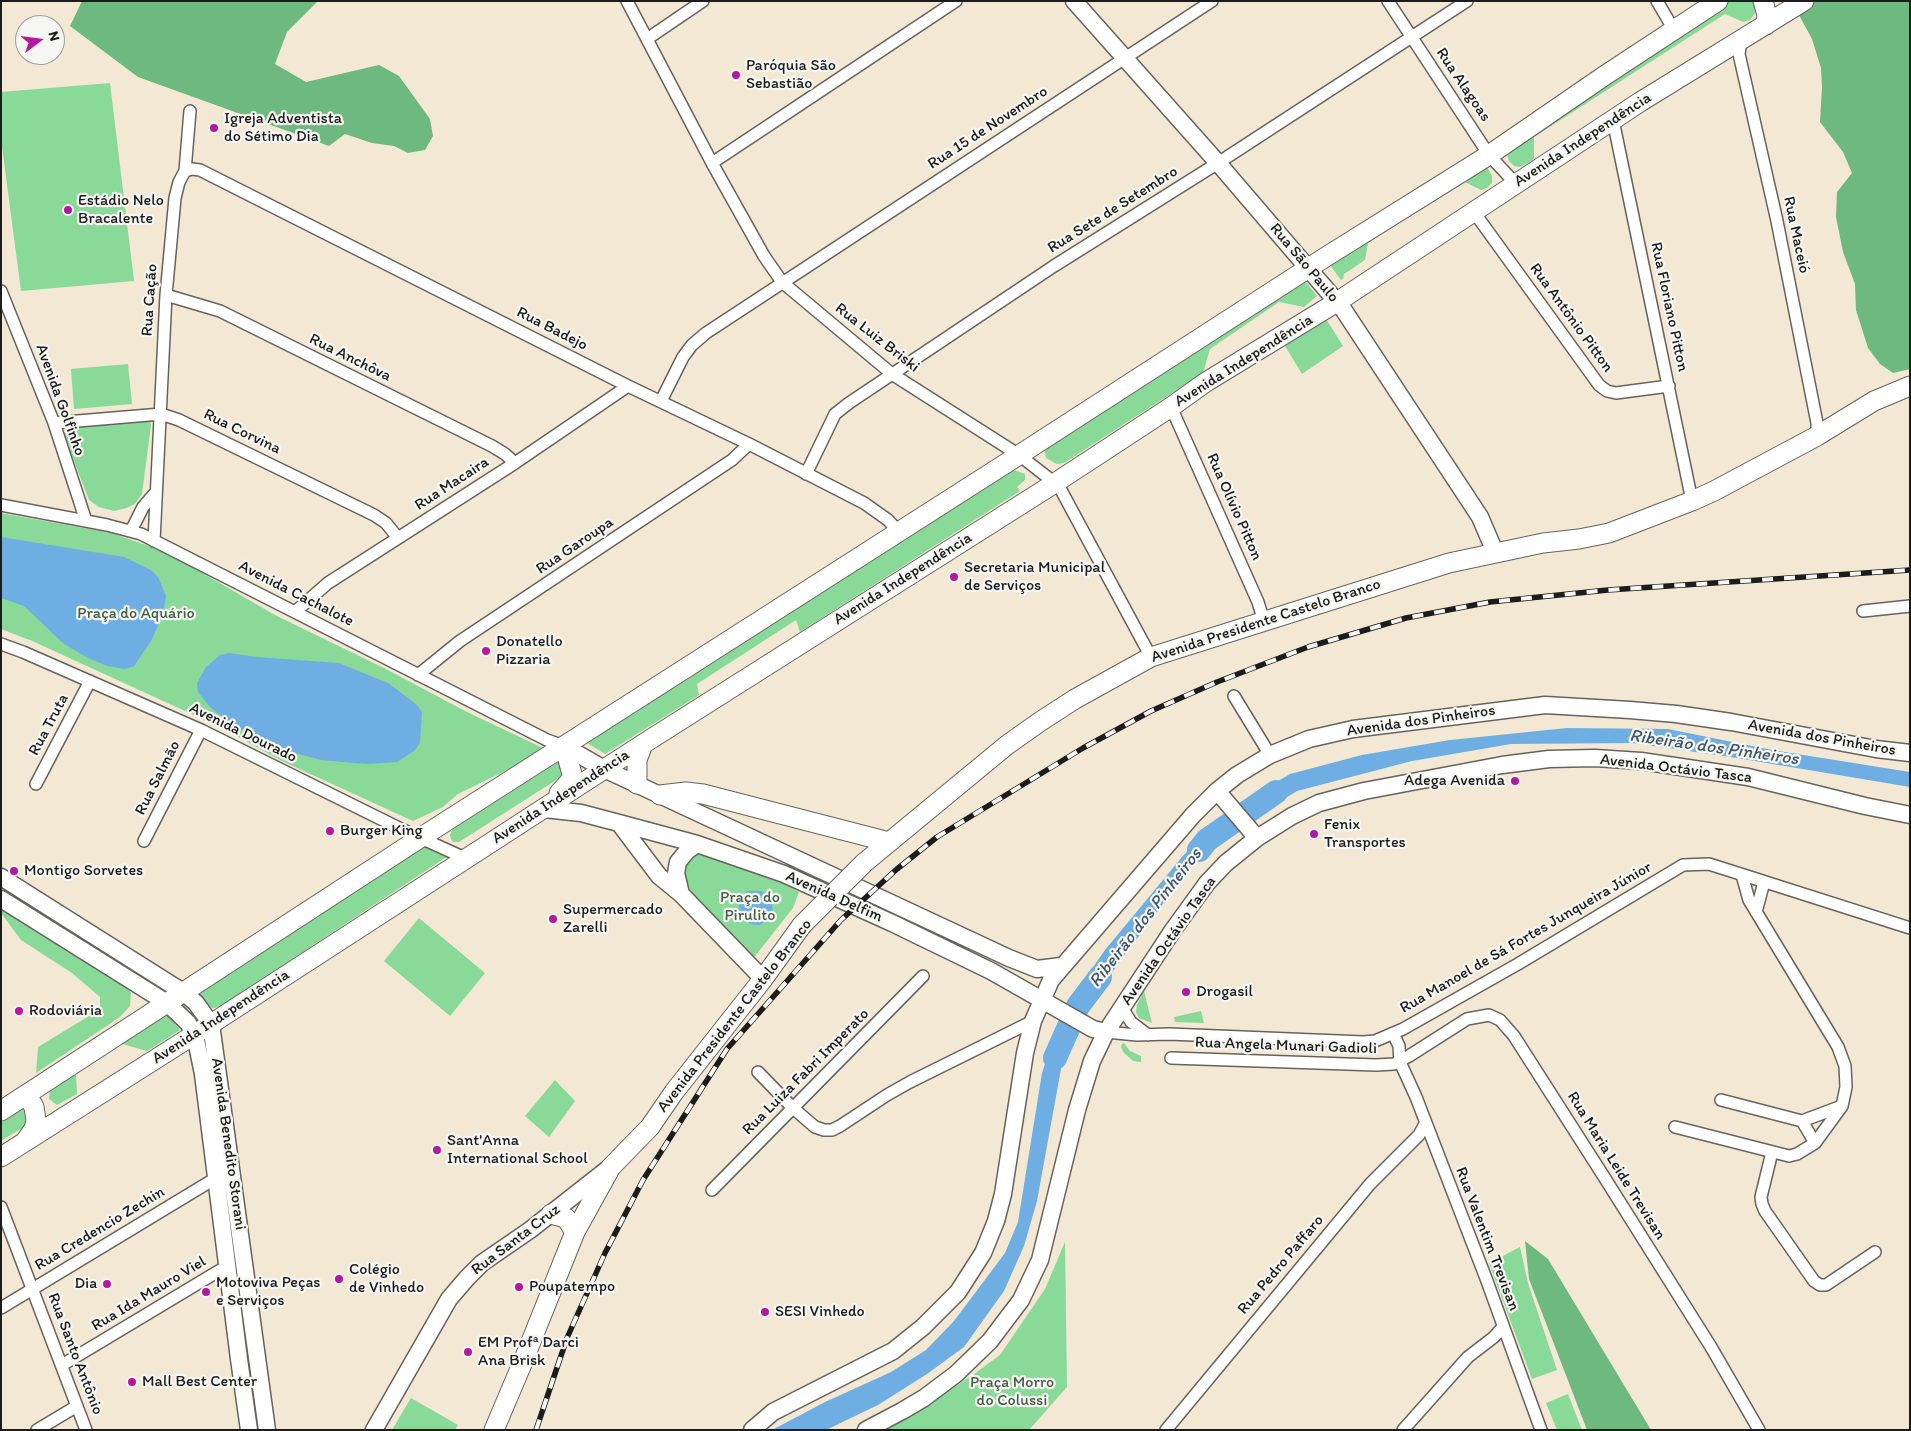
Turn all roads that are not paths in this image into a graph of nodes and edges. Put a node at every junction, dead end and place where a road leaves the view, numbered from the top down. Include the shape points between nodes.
1 (627, 1) edge
2 (703, 1) edge
3 (956, 1) edge
4 (1074, 1) edge
5 (1212, 1) edge
6 (1388, 1) edge
7 (1467, 1) edge
8 (1657, 1) edge
9 (1718, 1) edge
10 (1763, 1) edge
11 (1797, 2) edge
12 (1766, 25) junction
13 (1674, 30) junction
14 (1411, 37) junction
15 (647, 38) junction
16 (1741, 41) junction
17 (1123, 59) junction
18 (190, 111) dead end
19 (1613, 120) junction
20 (1489, 154) junction
21 (712, 163) junction
22 (1218, 163) junction
23 (185, 171) junction
24 (1516, 184) junction
25 (1474, 212) junction
26 (1309, 268) junction
27 (782, 282) junction
28 (1, 291) edge
29 (166, 295) junction
30 (1337, 302) junction
31 (892, 374) junction
32 (628, 386) junction
33 (1669, 386) junction
34 (1910, 386) edge
35 (661, 401) junction
36 (1171, 407) junction
37 (161, 414) junction
38 (54, 423) junction
39 (1818, 436) junction
40 (749, 444) junction
41 (1019, 455) junction
42 (515, 463) junction
43 (806, 474) junction
44 (1055, 482) junction
45 (155, 493) junction
46 (1692, 501) junction
47 (1, 505) edge
48 (86, 521) junction
49 (131, 531) junction
50 (899, 532) junction
51 (398, 538) junction
52 (154, 541) junction
53 (1495, 552) junction
54 (1910, 606) edge
55 (1863, 610) dead end
56 (296, 611) junction
57 (1264, 622) junction
58 (1, 644) edge
59 (1151, 657) junction
60 (418, 675) junction
61 (90, 681) junction
62 (1234, 696) dead end
63 (201, 730) junction
64 (643, 744) junction
65 (564, 746) junction
66 (1910, 753) edge
67 (1270, 755) junction
68 (604, 770) junction
69 (36, 784) dead end
70 (637, 784) junction
71 (1220, 794) junction
72 (660, 795) junction
73 (544, 809) junction
74 (1910, 815) edge
75 (618, 822) junction
76 (420, 838) junction
77 (1257, 838) junction
78 (144, 841) dead end
79 (889, 842) junction
80 (697, 844) junction
81 (467, 859) junction
82 (1742, 875) junction
83 (1, 877) edge
84 (1764, 882) junction
85 (680, 894) junction
86 (1, 899) edge
87 (1756, 912) junction
88 (1910, 928) edge
89 (1061, 966) junction
90 (923, 976) dead end
91 (763, 979) junction
92 (175, 998) junction
93 (1041, 1000) junction
94 (1122, 1008) junction
95 (1033, 1021) junction
96 (211, 1024) junction
97 (1099, 1030) junction
98 (1393, 1033) junction
99 (195, 1035) junction
100 (1148, 1035) junction
101 (1171, 1058) dead end
102 (1400, 1062) junction
103 (758, 1072) dead end
104 (27, 1095) junction
105 (1722, 1100) dead end
106 (1842, 1106) junction
107 (793, 1108) junction
108 (1, 1111) edge
109 (1802, 1121) junction
110 (1425, 1124) junction
111 (1674, 1127) dead end
112 (25, 1141) junction
113 (1815, 1143) junction
114 (1772, 1152) junction
115 (1, 1158) edge
116 (611, 1167) junction
117 (232, 1168) junction
118 (216, 1178) junction
119 (712, 1190) dead end
120 (1, 1207) edge
121 (551, 1214) junction
122 (575, 1232) junction
123 (1875, 1252) dead end
124 (243, 1256) junction
125 (227, 1266) junction
126 (33, 1288) junction
127 (1, 1308) edge
128 (1503, 1327) junction
129 (62, 1365) junction
130 (77, 1406) junction
131 (38, 1430) edge
132 (86, 1430) edge
133 (249, 1430) edge
134 (267, 1430) edge
135 (374, 1430) edge
136 (494, 1430) edge
137 (752, 1430) edge
138 (866, 1430) edge
139 (1166, 1430) edge
140 (1403, 1430) edge
141 (1542, 1430) edge
142 (1760, 1430) edge

1 - 15 street, Rua Luiz Briski
2 - 15 street
3 - 21 street
4 - 17 street, Rua São Paulo
5 - 17 street, Rua 15 de Novembro
6 - 14 street, Rua Alagoas
7 - 14 street, Rua Sete de Setembro
8 - 13 street
9 - 13 main road
10 - 12 main road
11 - 12 main road, Avenida Independência
12 - 16 main road, Avenida Independência
13 - 20 main road
14 - 20 street, Rua Alagoas
14 - 22 street, Rua Sete de Setembro
15 - 21 street, Rua Luiz Briski
16 - 19 main road, Avenida Independência
16 - 39 street, Rua Maceió via 1739,54 1777,221
17 - 22 street, Rua São Paulo
17 - 27 street, Rua 15 de Novembro
18 - 23 street, Rua Cação
19 - 24 main road, Avenida Independência
19 - 33 street, Rua Floriano Pitton
20 - 24 street, Rua Alagoas
20 - 26 main road
21 - 27 street, Rua Luiz Briski
22 - 26 street, Rua São Paulo
22 - 31 street, Rua Sete de Setembro via 1054,266
23 - 29 street, Rua Cação via 175,198
23 - 32 street, Rua Badejo via 200,170
24 - 25 main road, Avenida Independência
25 - 30 main road, Avenida Independência
25 - 33 street, Rua Antônio Pitton via 1599,384 1616,393
26 - 30 street, Rua São Paulo
26 - 41 main road
27 - 31 street, Rua Luiz Briski
27 - 35 street, Rua 15 de Novembro via 692,345
28 - 38 street, Avenida Golfinho
29 - 37 street, Rua Cação
29 - 42 street, Rua Anchôva via 220,311 492,446
30 - 36 main road, Avenida Independência
30 - 53 street, Rua São Paulo via 1480,517
31 - 41 street, Rua Luiz Briski
31 - 43 street, Rua Sete de Setembro via 835,414
32 - 35 street, Rua Badejo
32 - 42 street, Rua Macaira
33 - 46 street, Rua Floriano Pitton
34 - 39 main road, Avenida Presidente Castelo Branco via 1874,401
35 - 40 street, Rua Badejo
36 - 44 main road, Avenida Independência
36 - 57 street, Rua Olívio Pitton
37 - 38 street, Rua Corvina
37 - 45 street, Rua Cação
37 - 51 street, Rua Corvina via 374,514
38 - 48 street, Avenida Golfinho
39 - 46 main road, Avenida Presidente Castelo Branco
40 - 43 street, Rua Badejo
40 - 60 street, Rua Garoupa via 732,460 460,641
41 - 44 street, Rua Luiz Briski
41 - 50 main road
42 - 51 street, Rua Macaira
43 - 50 street, Rua Badejo via 864,503
44 - 59 street, Rua Luiz Briski
44 - 64 main road, Avenida Independência
45 - 49 street via 143,507
45 - 52 street, Rua Cação
46 - 53 main road, Avenida Presidente Castelo Branco via 1609,533
47 - 48 street, Avenida Cachalote
48 - 49 street, Avenida Cachalote
49 - 52 street, Avenida Cachalote
50 - 65 main road
51 - 56 street, Rua Macaira via 328,583
52 - 56 street, Avenida Cachalote
53 - 57 main road, Avenida Presidente Castelo Branco via 1391,580
54 - 55 street
56 - 60 street, Avenida Cachalote
57 - 59 main road, Avenida Presidente Castelo Branco
58 - 61 street, Avenida Dourado
59 - 79 main road, Avenida Presidente Castelo Branco via 1074,699 1007,745
60 - 65 street, Avenida Cachalote
61 - 63 street, Avenida Dourado
61 - 69 street, Rua Truta
62 - 67 street
63 - 76 street, Avenida Dourado
63 - 78 street, Rua Salmão
64 - 68 main road, Avenida Independência
64 - 70 main road via 637,760
65 - 68 street, Avenida Delfim
65 - 73 main road via 572,780
65 - 76 main road
66 - 67 street, Avenida dos Pinheiros via 1686,716 1545,705 1352,729 1309,739
67 - 71 street, Avenida dos Pinheiros via 1237,774
68 - 70 street, Avenida Delfim
68 - 73 main road, Avenida Independência
70 - 72 street, Avenida Delfim
71 - 77 street
71 - 89 street, Avenida dos Pinheiros via 1187,822
72 - 79 main road via 704,794
72 - 89 street, Avenida Delfim via 1026,966 1037,969
73 - 75 street, Avenida Delfim
73 - 81 main road, Avenida Independência
74 - 77 street, Avenida Octávio Tasca via 1748,777 1642,762 1549,759 1502,765 1319,802
75 - 80 street, Avenida Delfim
75 - 85 street via 659,876
76 - 81 street, Avenida Dourado
76 - 92 main road
77 - 94 street, Avenida Octávio Tasca via 1207,883
79 - 91 main road, Avenida Presidente Castelo Branco, bridge via 802,925
80 - 85 street via 678,862 676,873
80 - 93 street, Avenida Delfim via 784,874 991,971
81 - 96 main road, Avenida Independência
82 - 84 street, Rua Manoel de Sá Fortes Junqueira Júnior
82 - 87 street
82 - 98 street, Rua Manoel de Sá Fortes Junqueira Júnior via 1709,864 1683,865 1518,964
83 - 92 street, Avenida Benedito Storani
84 - 87 street
84 - 88 street, Rua Manoel de Sá Fortes Junqueira Júnior
85 - 91 street
86 - 92 street, Avenida Benedito Storani
87 - 106 street via 1838,1047 1845,1066 1846,1087
89 - 93 street, Avenida dos Pinheiros
90 - 107 street, Rua Luiza Fabri Imperato
91 - 116 main road, Avenida Presidente Castelo Branco via 650,1127
92 - 96 street, Avenida Benedito Storani via 196,1003
92 - 99 street, Avenida Benedito Storani
92 - 104 main road
93 - 95 street, Avenida dos Pinheiros
93 - 97 street, Avenida Delfim
94 - 97 street, Avenida Octávio Tasca
94 - 100 street via 1131,1022
95 - 107 street via 910,1082 832,1130 815,1127
95 - 137 street, Avenida dos Pinheiros via 996,1221 982,1253 958,1292 929,1322 893,1351 773,1412
96 - 99 main road, Avenida Independência
96 - 117 street, Avenida Benedito Storani
97 - 100 street, Rua Manoel de Sá Fortes Junqueira Júnior
97 - 138 street, Avenida Octávio Tasca via 1040,1260 1020,1300 990,1341 956,1374 917,1403
98 - 100 street, Rua Manoel de Sá Fortes Junqueira Júnior via 1363,1042
98 - 102 street, Rua Valentim Trevisan via 1399,1046
99 - 112 main road, Avenida Independência
99 - 118 street, Avenida Benedito Storani
101 - 102 street, Rua Angela Munari Gadioli via 1376,1065
102 - 110 street, Rua Valentim Trevisan
102 - 142 street, Rua Maria Leide Trevisan via 1467,1019 1489,1015 1500,1020 1514,1036 1606,1180
103 - 107 street
104 - 108 main road
104 - 112 main road via 34,1107 36,1120
105 - 109 street
106 - 109 street
106 - 113 street
107 - 119 street, Rua Luiza Fabri Imperato
109 - 113 street
110 - 128 street, Rua Valentim Trevisan
110 - 139 street, Rua Pedro Paffaro via 1419,1135 1370,1184
111 - 114 street
112 - 115 main road, Avenida Independência
113 - 114 street via 1789,1156
114 - 123 street via 1761,1197 1764,1211 1814,1281 1826,1285
116 - 121 street, Rua Santa Cruz
116 - 122 main road, Avenida Presidente Castelo Branco
117 - 118 street
117 - 124 street, Avenida Benedito Storani
118 - 125 street, Avenida Benedito Storani
118 - 126 street, Rua Credencio Zechin
120 - 126 street, Rua Santo Antônio
121 - 122 main road via 566,1218
121 - 135 street, Rua Santa Cruz via 466,1278 449,1299
122 - 136 main road, Avenida Presidente Castelo Branco
124 - 125 street
124 - 134 street, Avenida Benedito Storani
125 - 129 street, Rua Ida Mauro Viel
125 - 133 street, Avenida Benedito Storani
126 - 127 street, Rua Credencio Zechin
126 - 129 street, Rua Santo Antônio
128 - 140 street via 1468,1357
128 - 141 street, Rua Valentim Trevisan
129 - 130 street, Rua Santo Antônio
130 - 131 street
130 - 132 street, Rua Santo Antônio

